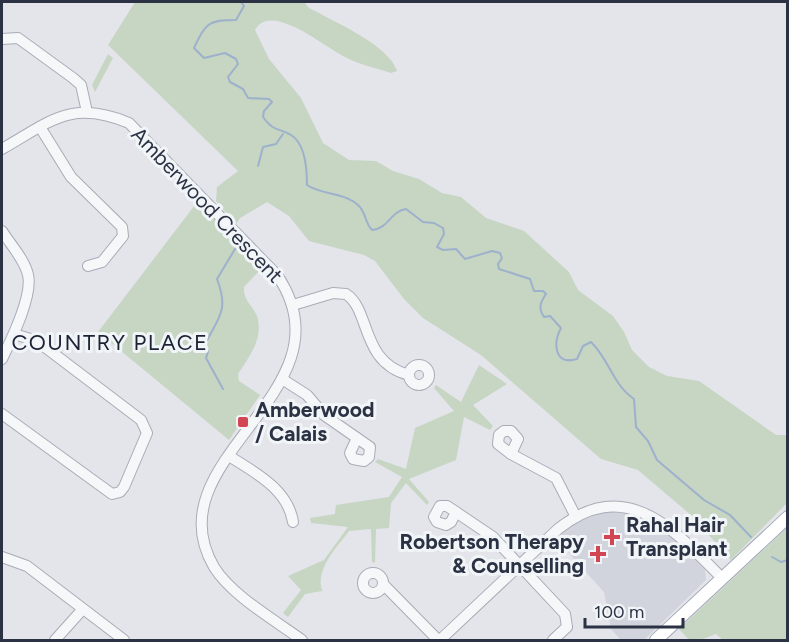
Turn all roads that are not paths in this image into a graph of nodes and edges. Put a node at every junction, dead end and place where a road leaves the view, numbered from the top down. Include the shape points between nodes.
1 (2, 39) edge
2 (87, 112) junction
3 (40, 127) junction
4 (2, 149) edge
5 (2, 231) edge
6 (88, 266) dead end
7 (293, 305) junction
8 (14, 334) junction
9 (2, 359) edge
10 (409, 375) dead end
11 (282, 379) junction
12 (2, 414) edge
13 (357, 438) dead end
14 (511, 454) dead end
15 (229, 456) junction
16 (456, 512) dead end
17 (576, 517) junction
18 (788, 517) edge
19 (293, 522) dead end
20 (2, 557) edge
21 (519, 565) junction
22 (722, 578) junction
23 (383, 584) dead end
24 (82, 610) junction
25 (55, 640) edge
26 (124, 640) edge
27 (302, 640) edge
28 (439, 640) edge
29 (554, 640) edge
30 (656, 640) edge

1 - 2 street via 18,38 73,78 81,85
2 - 3 street, Amberwood Crescent via 70,113
2 - 7 street, Amberwood Crescent via 114,117 141,132 277,275
3 - 4 street, Amberwood Crescent
3 - 6 street via 71,177 122,227 123,236 102,262
5 - 8 street via 28,276
7 - 10 street via 333,293 346,294 356,305 376,351
7 - 11 street, Amberwood Crescent via 298,336
8 - 9 street
8 - 12 street via 37,341 141,420 147,434 124,487 111,494
11 - 13 street
11 - 15 street, Amberwood Crescent
14 - 17 street via 556,478
15 - 19 street via 271,484 288,506
15 - 27 street, Amberwood Crescent via 212,480 204,508 209,554 223,579
16 - 21 street via 487,531
17 - 21 street
17 - 22 street via 618,507 648,514 672,528
18 - 22 main road
20 - 24 street via 27,566
21 - 28 street
21 - 29 street via 565,614 567,627
22 - 30 main road
23 - 28 street
24 - 25 street
24 - 26 street

